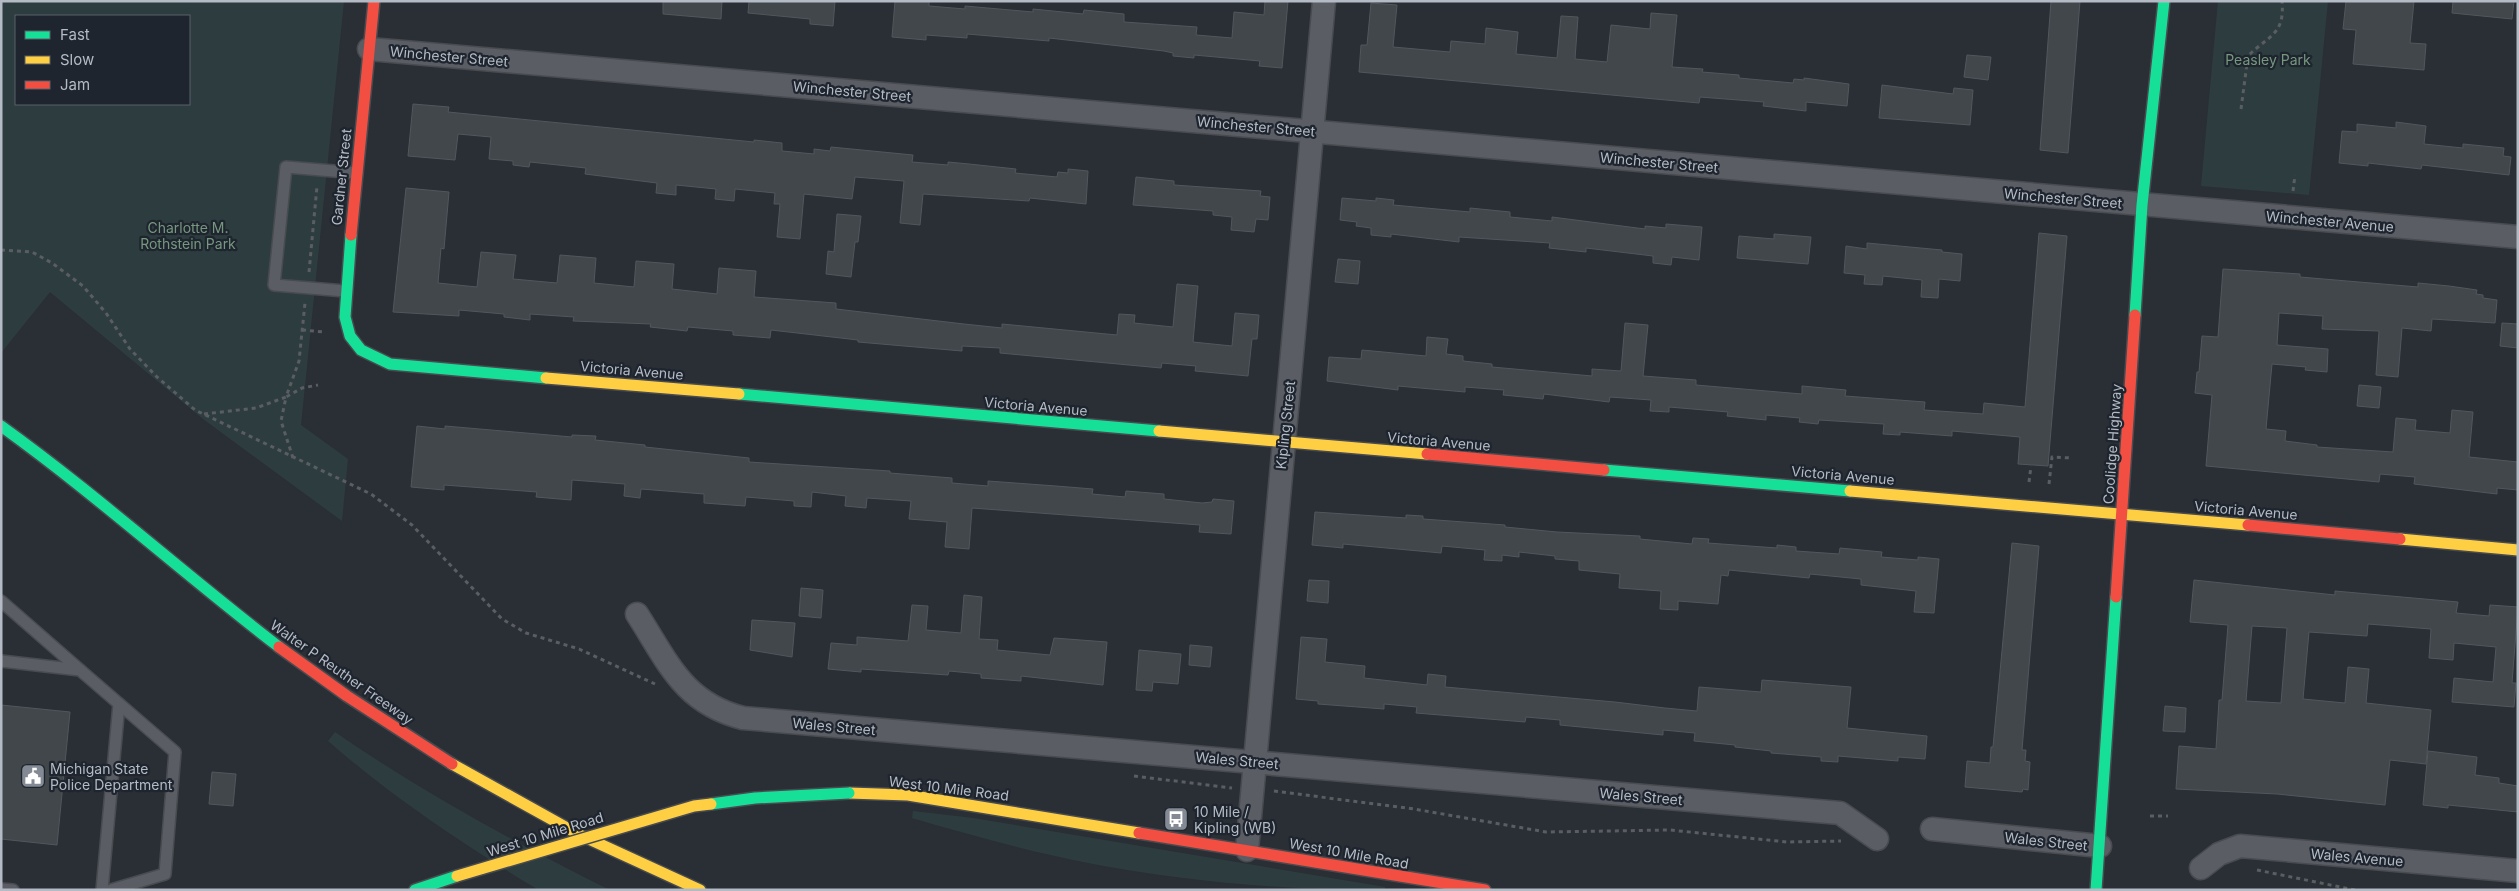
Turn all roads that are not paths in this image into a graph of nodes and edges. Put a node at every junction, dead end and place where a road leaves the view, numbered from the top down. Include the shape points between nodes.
1 (374, 1) edge
2 (1324, 1) edge
3 (2164, 1) edge
4 (369, 49) junction
5 (1312, 131) junction
6 (356, 173) junction
7 (2142, 205) junction
8 (2518, 237) edge
9 (345, 291) junction
10 (361, 351) joint
11 (1, 426) edge
12 (1284, 443) junction
13 (2122, 513) junction
14 (2518, 550) edge
15 (1, 601) edge
16 (637, 614) dead end
17 (1, 661) edge
18 (80, 670) junction
19 (119, 704) junction
20 (1256, 762) junction
21 (1932, 829) dead end
22 (1877, 839) dead end
23 (2100, 846) junction
24 (1247, 850) junction
25 (2201, 868) dead end
26 (2518, 871) edge
27 (457, 876) junction
28 (1, 889) edge
29 (14, 890) edge
30 (102, 890) edge
31 (111, 890) edge
32 (415, 890) edge
33 (427, 890) edge
34 (700, 890) edge
35 (1485, 890) edge
36 (2096, 890) edge

1 - 4 main road, Gardner Street
2 - 5 street, Kipling Street
3 - 7 main road, Coolidge Highway
4 - 5 street, Winchester Street
4 - 6 main road, Gardner Street
5 - 7 street, Winchester Street
5 - 12 street, Kipling Street
6 - 9 main road, Gardner Street
6 - 9 lane via 286,167 274,285
7 - 8 street, Winchester Avenue
7 - 13 main road, Coolidge Highway
9 - 10 main road, Gardner Street via 346,327
10 - 12 main road, Victoria Avenue via 390,364
11 - 34 main road, Walter P Reuther Freeway via 238,616 410,738 540,813
12 - 13 main road, Victoria Avenue
12 - 20 street, Kipling Street
13 - 14 main road, Victoria Avenue
13 - 23 main road, Coolidge Highway
15 - 18 lane
16 - 20 street, Wales Street via 681,682 698,699 743,718
17 - 18 lane
18 - 19 lane
19 - 30 lane
19 - 31 lane via 175,752 165,874
20 - 22 street, Wales Street via 1840,813
20 - 24 street, Kipling Street
21 - 23 street, Wales Street
23 - 36 main road, Coolidge Highway
24 - 27 main road, West 10 Mile Road, bridge via 908,795 849,793 755,798 694,806
24 - 35 main road, West 10 Mile Road
25 - 26 street, Wales Avenue via 2218,854 2240,846
27 - 32 main road, West 10 Mile Road
27 - 33 main road
28 - 29 lane

